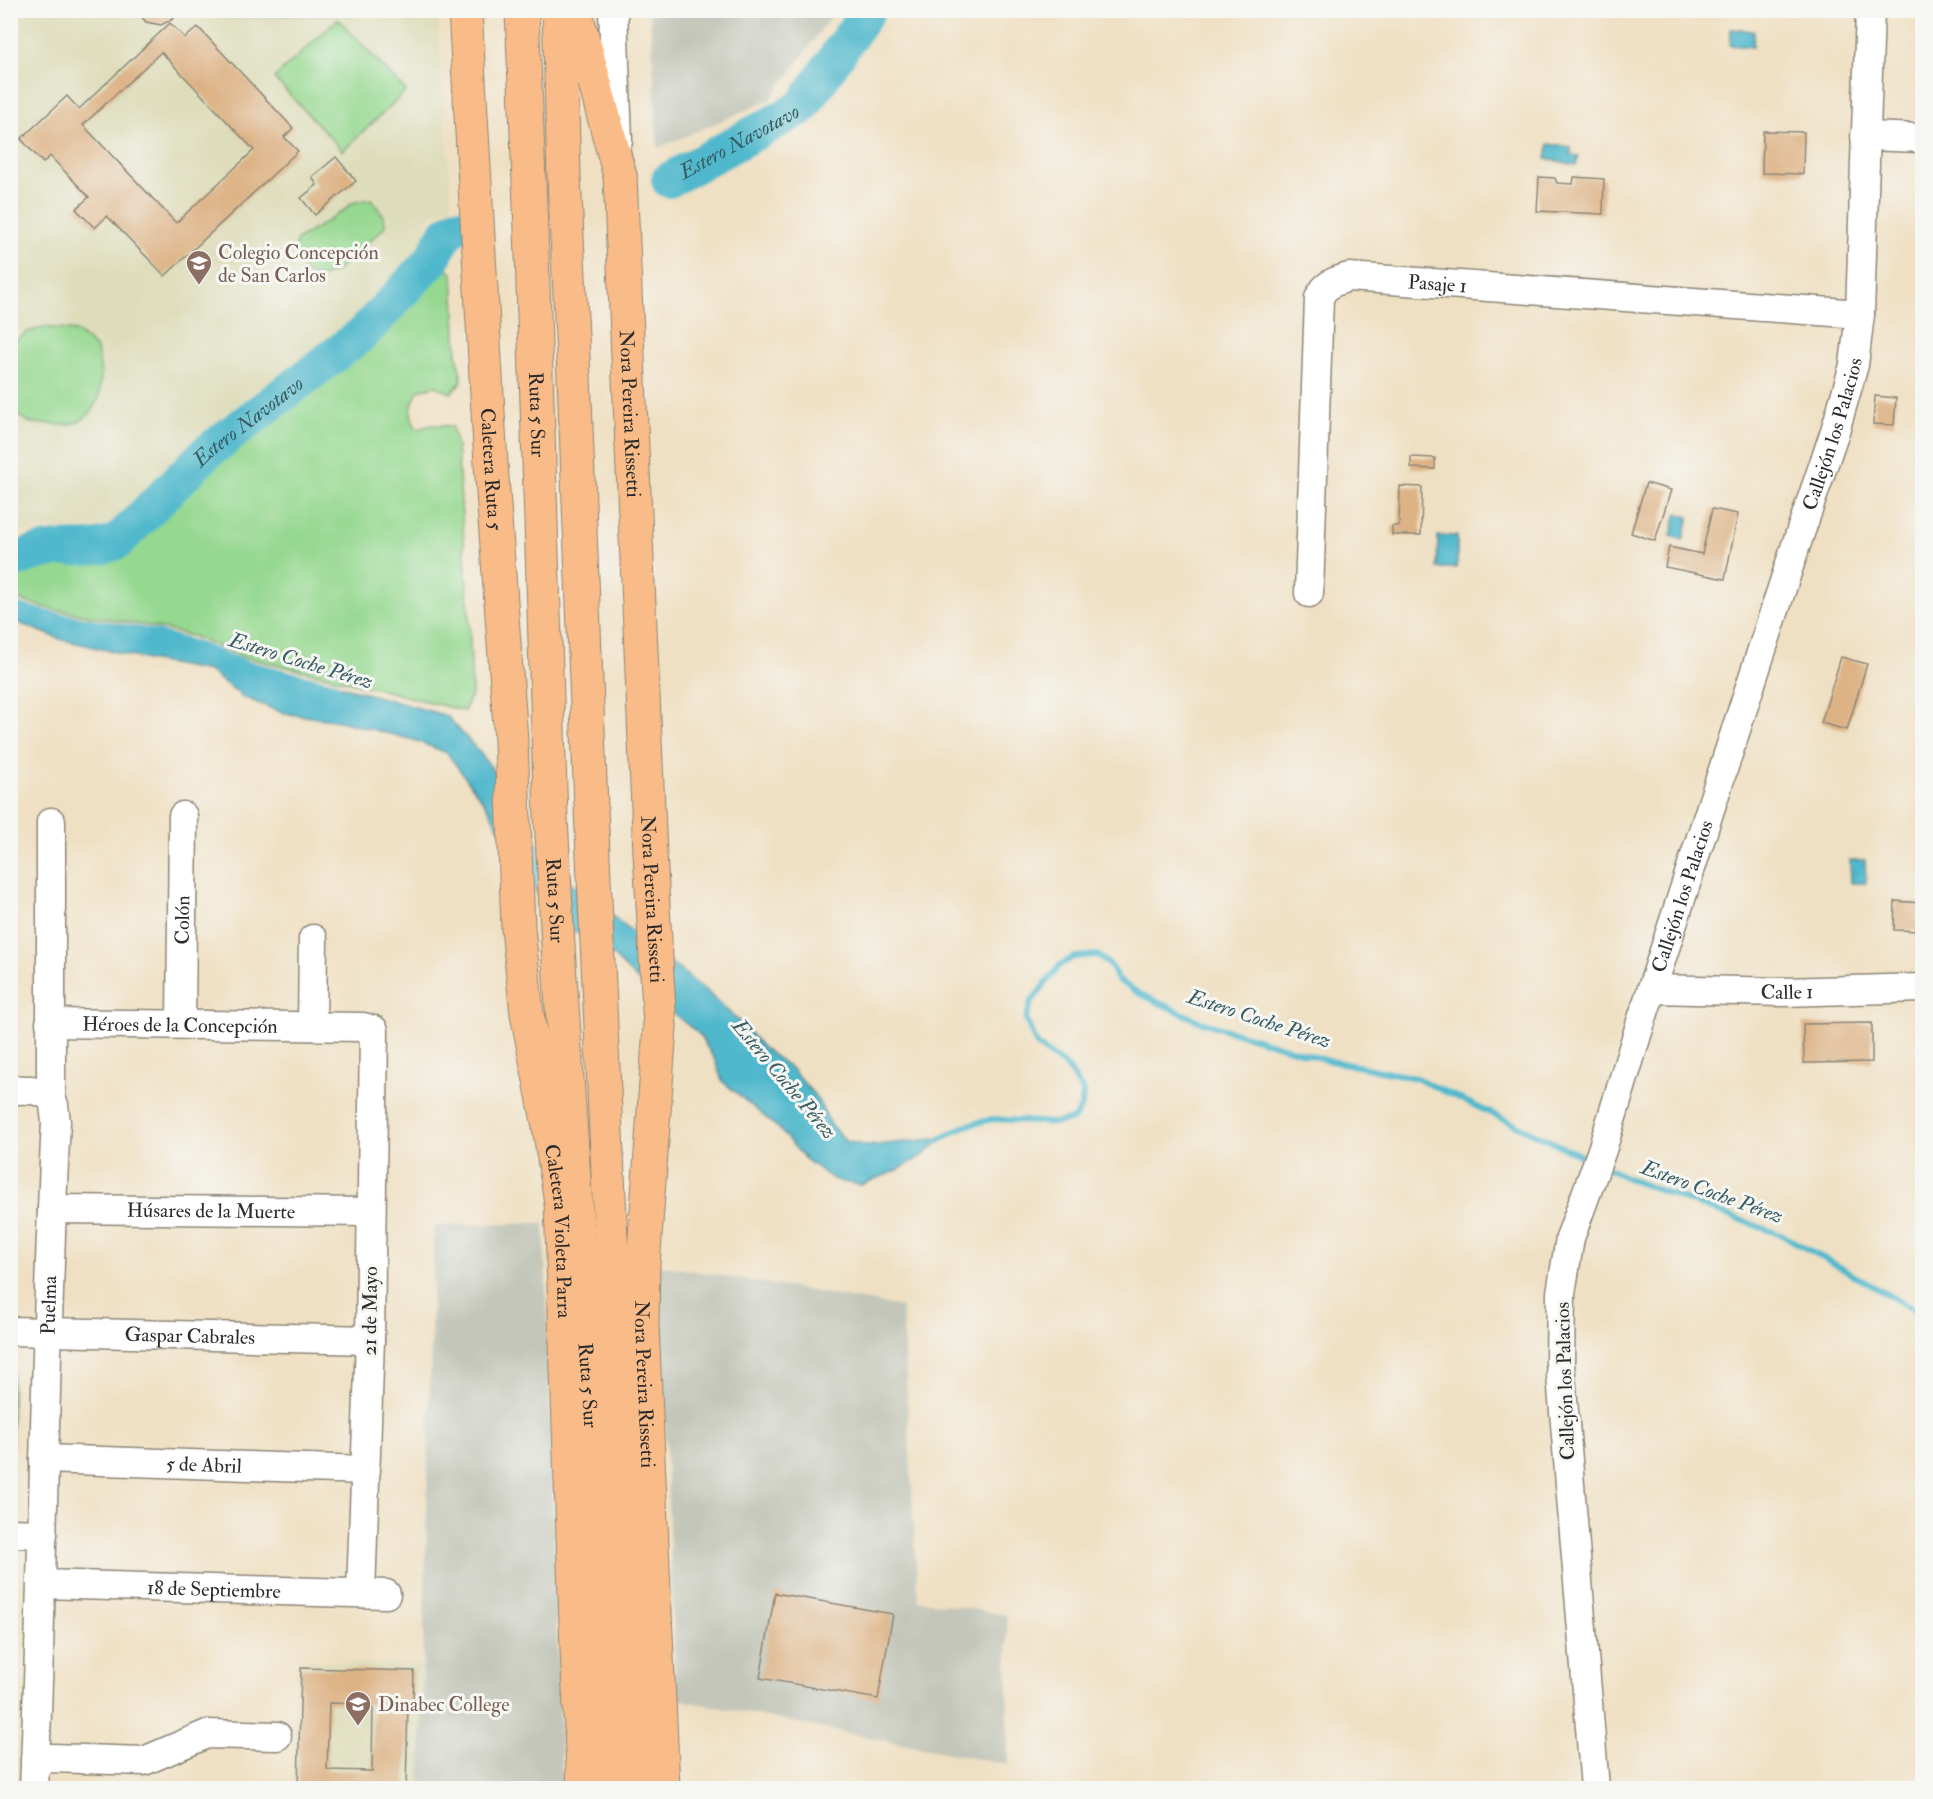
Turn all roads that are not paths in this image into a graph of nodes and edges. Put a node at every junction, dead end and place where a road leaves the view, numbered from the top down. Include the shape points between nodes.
1 (465, 10) edge
2 (522, 10) edge
3 (559, 10) edge
4 (575, 10) edge
5 (613, 10) edge
6 (1870, 10) edge
7 (1865, 136) junction
8 (1923, 138) edge
9 (620, 176) junction
10 (1860, 314) junction
11 (1310, 593) dead end
12 (183, 816) dead end
13 (51, 822) dead end
14 (518, 928) joint
15 (314, 939) dead end
16 (1652, 988) junction
17 (1923, 988) edge
18 (50, 1023) junction
19 (181, 1024) junction
20 (312, 1026) junction
21 (374, 1030) joint
22 (10, 1090) edge
23 (51, 1097) junction
24 (52, 1209) junction
25 (371, 1212) junction
26 (10, 1331) edge
27 (47, 1333) junction
28 (369, 1340) junction
29 (44, 1460) junction
30 (366, 1470) junction
31 (10, 1533) edge
32 (43, 1534) junction
33 (42, 1584) junction
34 (373, 1593) joint
35 (277, 1736) dead end
36 (35, 1760) junction
37 (34, 1788) edge
38 (584, 1788) edge
39 (610, 1788) edge
40 (637, 1788) edge
41 (663, 1788) edge
42 (1595, 1788) edge

1 - 14 main road, Caletera Ruta 5 via 511,740
2 - 39 main road, Ruta 5 Sur via 551,818 602,1580
3 - 40 main road, Ruta 5 Sur via 593,857
4 - 9 main road
5 - 9 street, Nora Pereira Rissetti
6 - 7 street, Callejón los Palacios
7 - 8 street
7 - 10 street, Callejón los Palacios
9 - 41 main road, Nora Pereira Rissetti via 660,1027 642,1325
10 - 11 street, Pasaje 1 via 1349,278 1334,281 1319,298
10 - 16 street, Callejón los Palacios via 1854,365 1835,431
12 - 19 street, Colón
13 - 18 street, Puelma
14 - 38 main road, Caletera Violeta Parra via 527,1014 561,1202
15 - 20 street
16 - 17 street, Calle 1 via 1783,992
16 - 42 street, Callejón los Palacios via 1570,1238 1561,1293 1559,1332
18 - 19 street, Héroes de la Concepción
18 - 23 street, Puelma
19 - 20 street, Héroes de la Concepción
20 - 21 street, Héroes de la Concepción
21 - 25 street, 21 de Mayo
22 - 23 street via 32,1089
23 - 24 street, Puelma via 56,1122
24 - 25 street, Húsares de la Muerte
24 - 27 street, Puelma
25 - 28 street, 21 de Mayo
26 - 27 street, Gaspar Cabrales
27 - 28 street, Gaspar Cabrales
27 - 29 street, Puelma
28 - 30 street, 21 de Mayo
29 - 30 street, 5 de Abril
29 - 32 street, Puelma
30 - 34 street, 21 de Mayo
31 - 32 street
32 - 33 street, Puelma
33 - 34 street, 18 de Septiembre
33 - 36 street, Puelma
35 - 36 street via 207,1734 144,1761
36 - 37 street, Puelma

